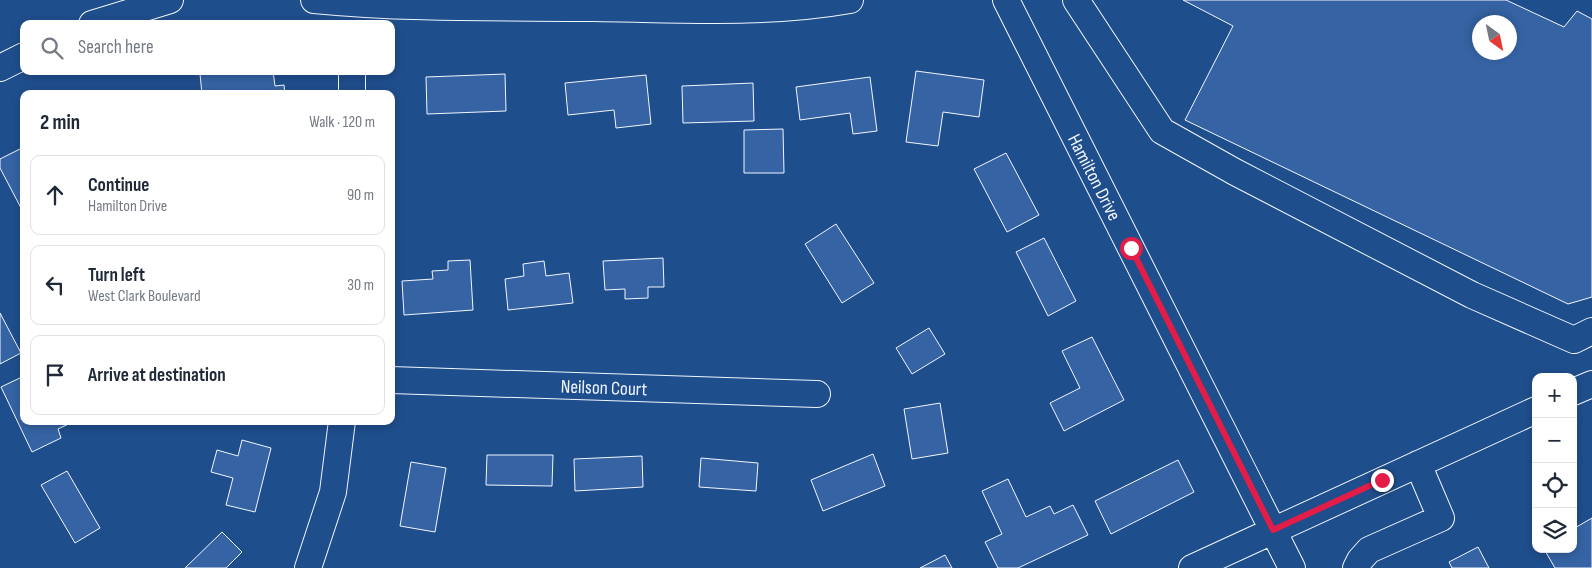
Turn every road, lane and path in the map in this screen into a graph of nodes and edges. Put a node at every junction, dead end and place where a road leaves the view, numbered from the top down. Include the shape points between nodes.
1 (170, 0) edge
2 (314, 0) edge
3 (850, 0) edge
4 (1006, 0) edge
5 (1076, 0) edge
6 (478, 4) edge
7 (549, 4) edge
8 (353, 14) edge
9 (105, 20) edge
10 (20, 58) edge
11 (0, 68) edge
12 (352, 75) edge
13 (352, 90) edge
14 (1592, 331) edge
15 (395, 380) edge
16 (1592, 384) edge
17 (1577, 390) edge
18 (817, 394) dead end
19 (1532, 412) edge
20 (341, 425) edge
21 (1418, 464) junction
22 (1273, 530) junction
23 (308, 568) edge
24 (1192, 568) edge
25 (1292, 568) edge
26 (1356, 568) edge

1 - 9 street
2 - 8 street
3 - 7 street via 752,10
4 - 22 street, Hamilton Drive
5 - 14 street via 1162,131 1472,294 1574,340
6 - 7 street
6 - 8 street
10 - 11 street
12 - 13 street
15 - 18 street, Neilson Court
16 - 17 street
19 - 21 street
20 - 23 street via 333,492
21 - 22 street
21 - 26 street via 1441,518 1369,550
22 - 24 street
22 - 25 street, Hamilton Drive

